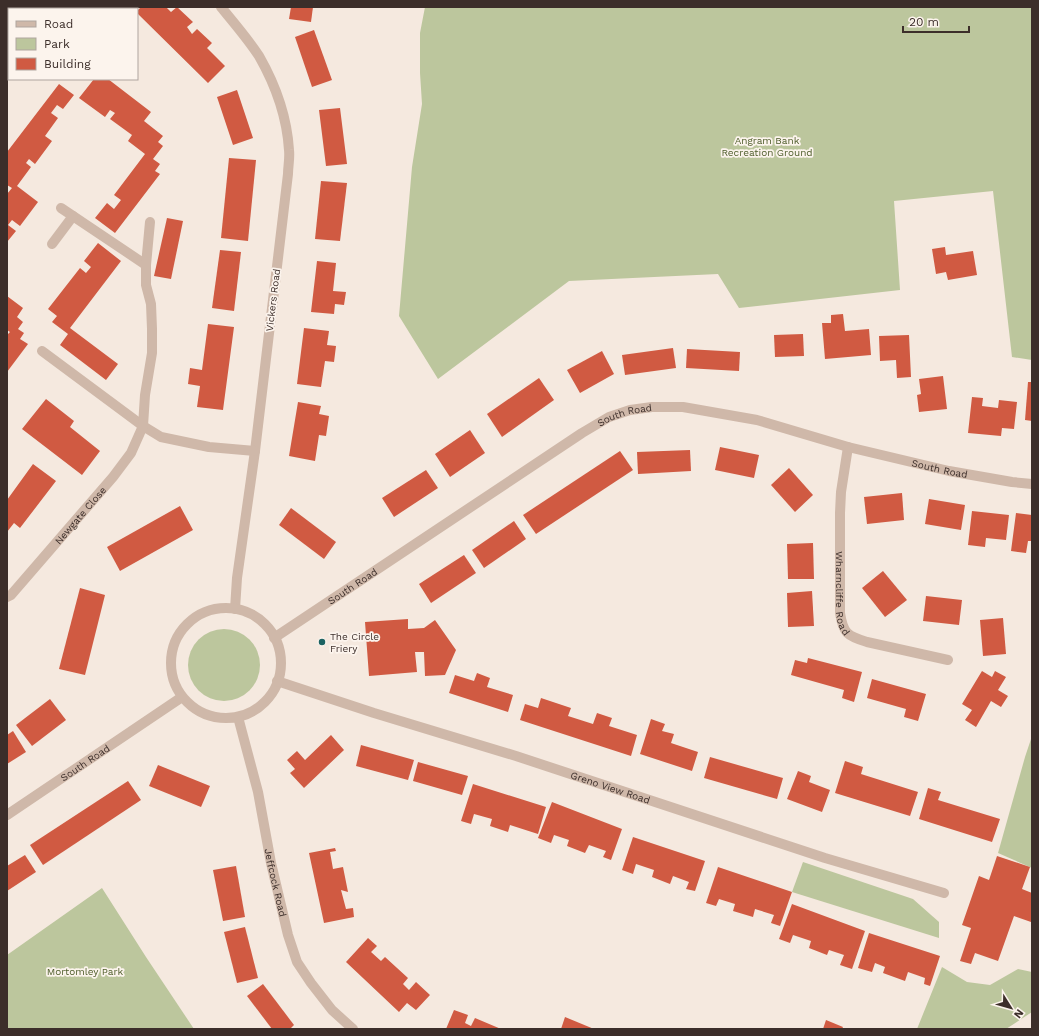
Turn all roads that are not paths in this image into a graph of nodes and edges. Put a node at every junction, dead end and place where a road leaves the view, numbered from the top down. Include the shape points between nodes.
1 (221, 7) edge
2 (61, 208) dead end
3 (73, 216) junction
4 (150, 222) dead end
5 (52, 244) dead end
6 (146, 265) junction
7 (42, 351) dead end
8 (143, 426) junction
9 (848, 447) junction
10 (255, 451) junction
11 (1032, 484) edge
12 (7, 597) edge
13 (235, 609) junction
14 (274, 638) junction
15 (948, 660) dead end
16 (278, 682) junction
17 (182, 697) junction
18 (238, 717) junction
19 (7, 815) edge
20 (944, 893) dead end
21 (352, 1029) edge

1 - 10 street, Vickers Road via 259,56 271,81 281,106 289,151
2 - 3 street
3 - 5 street
3 - 6 street
4 - 6 street, Newgate Close
6 - 8 street, Newgate Close via 146,284 151,304 152,353
7 - 8 street
8 - 10 street via 161,437 209,447
8 - 12 street, Newgate Close via 130,453 113,477
9 - 11 street, South Road via 976,476
9 - 14 street, South Road via 757,420 721,413 683,407 630,410 609,417 582,433
9 - 15 street, Wharncliffe Road via 840,513 842,624 846,632 855,638
10 - 13 street, Vickers Road
13 - 14 street via 251,614 264,624
13 - 17 street via 217,609 199,616 184,627 174,644 171,662 173,681
14 - 16 street via 279,652
16 - 18 street via 268,698 255,710
16 - 20 street, Greno View Road via 523,758 825,858
17 - 18 street via 193,708 207,715 222,718
17 - 19 street, South Road
18 - 21 street, Jeffcock Road via 258,792 271,863 296,962 332,1010

